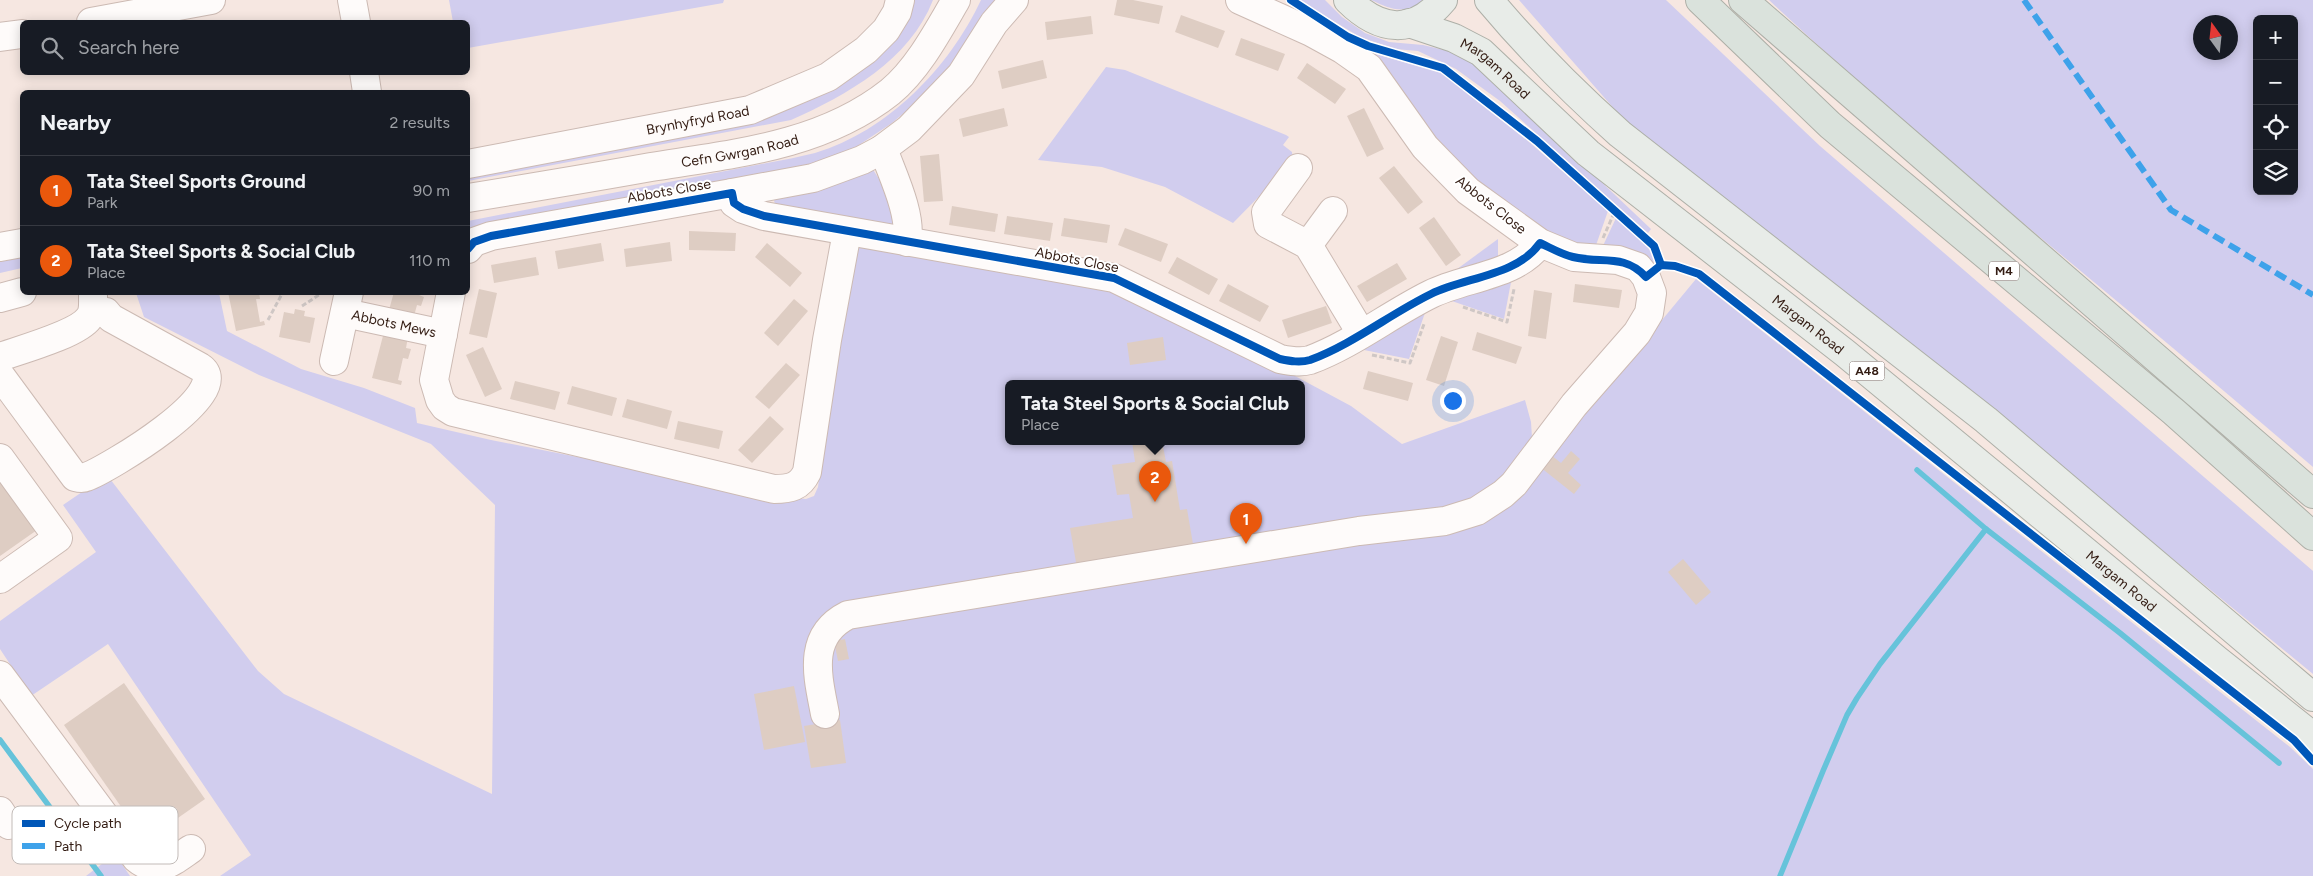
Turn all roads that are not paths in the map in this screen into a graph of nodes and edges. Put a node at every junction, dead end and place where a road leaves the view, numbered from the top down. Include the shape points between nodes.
1 (211, 0) edge
2 (352, 0) edge
3 (956, 0) edge
4 (1014, 0) edge
5 (1240, 0) edge
6 (1348, 0) edge
7 (1443, 0) edge
8 (1489, 0) edge
9 (1700, 0) edge
10 (1743, 0) edge
11 (898, 6) edge
12 (102, 20) edge
13 (356, 20) edge
14 (1409, 23) junction
15 (20, 34) edge
16 (0, 37) edge
17 (364, 75) edge
18 (367, 90) edge
19 (881, 150) junction
20 (470, 164) edge
21 (1298, 168) dead end
22 (732, 193) junction
23 (470, 198) edge
24 (1333, 211) dead end
25 (847, 232) junction
26 (907, 242) junction
27 (20, 243) edge
28 (1540, 243) junction
29 (1308, 245) junction
30 (0, 246) edge
31 (470, 247) edge
32 (20, 293) edge
33 (451, 295) edge
34 (0, 298) edge
35 (347, 302) edge
36 (443, 334) junction
37 (1356, 336) junction
38 (0, 357) edge
39 (334, 361) dead end
40 (0, 375) edge
41 (0, 458) edge
42 (2313, 494) edge
43 (2313, 536) edge
44 (0, 579) edge
45 (0, 675) edge
46 (2313, 698) edge
47 (825, 714) dead end
48 (2313, 740) edge
49 (97, 806) edge
50 (191, 849) dead end
51 (178, 857) edge
52 (144, 864) edge
53 (165, 864) edge

1 - 12 street
2 - 13 street
3 - 23 street, Cefn Gwrgan Road via 928,48 891,91 846,122 789,142
4 - 19 street, Abbots Close via 994,23 961,75 909,128
5 - 28 street, Abbots Close via 1311,32 1369,68 1425,147 1468,190
6 - 14 main road via 1377,22 1392,26
7 - 14 main road via 1434,11
8 - 46 main road, A48 via 1531,50 1620,134 1986,420
9 - 43 highway, M4 via 1830,125 2174,412
10 - 42 highway, M4
11 - 20 street, Brynhyfryd Road via 886,30 866,50 828,77 750,110
14 - 48 main road, Margam Road / A48 via 1454,38 1482,52 1588,153 1845,353 2305,730
15 - 16 street
17 - 18 street
19 - 22 street, Abbots Close via 813,178
19 - 26 street via 907,221
21 - 29 street via 1266,212 1268,224
22 - 25 street, Abbots Close via 734,203 743,209
22 - 31 street, Abbots Close via 492,236
24 - 29 street
25 - 26 street, Abbots Close
25 - 36 street via 807,472 802,481 788,489 774,489 453,412 440,400 434,380
26 - 37 street, Abbots Close via 1114,278 1280,359 1308,361
27 - 30 street
28 - 37 street, Abbots Close via 1533,253 1512,266 1432,293
28 - 47 street, Abbots Close via 1574,257 1618,260 1638,267 1652,293 1649,313 1637,333 1574,405 1514,484 1489,505 1445,521 1358,531 848,615 828,629 820,647 818,666
29 - 37 street
32 - 34 street
33 - 36 street
35 - 36 street, Abbots Mews
35 - 39 street, Abbots Mews
38 - 40 street via 83,325 100,304 117,321 200,366 207,375 207,381 202,393 186,412 164,430 85,478 75,477
41 - 44 street via 58,538
45 - 49 street
50 - 51 street
52 - 53 street via 156,868

